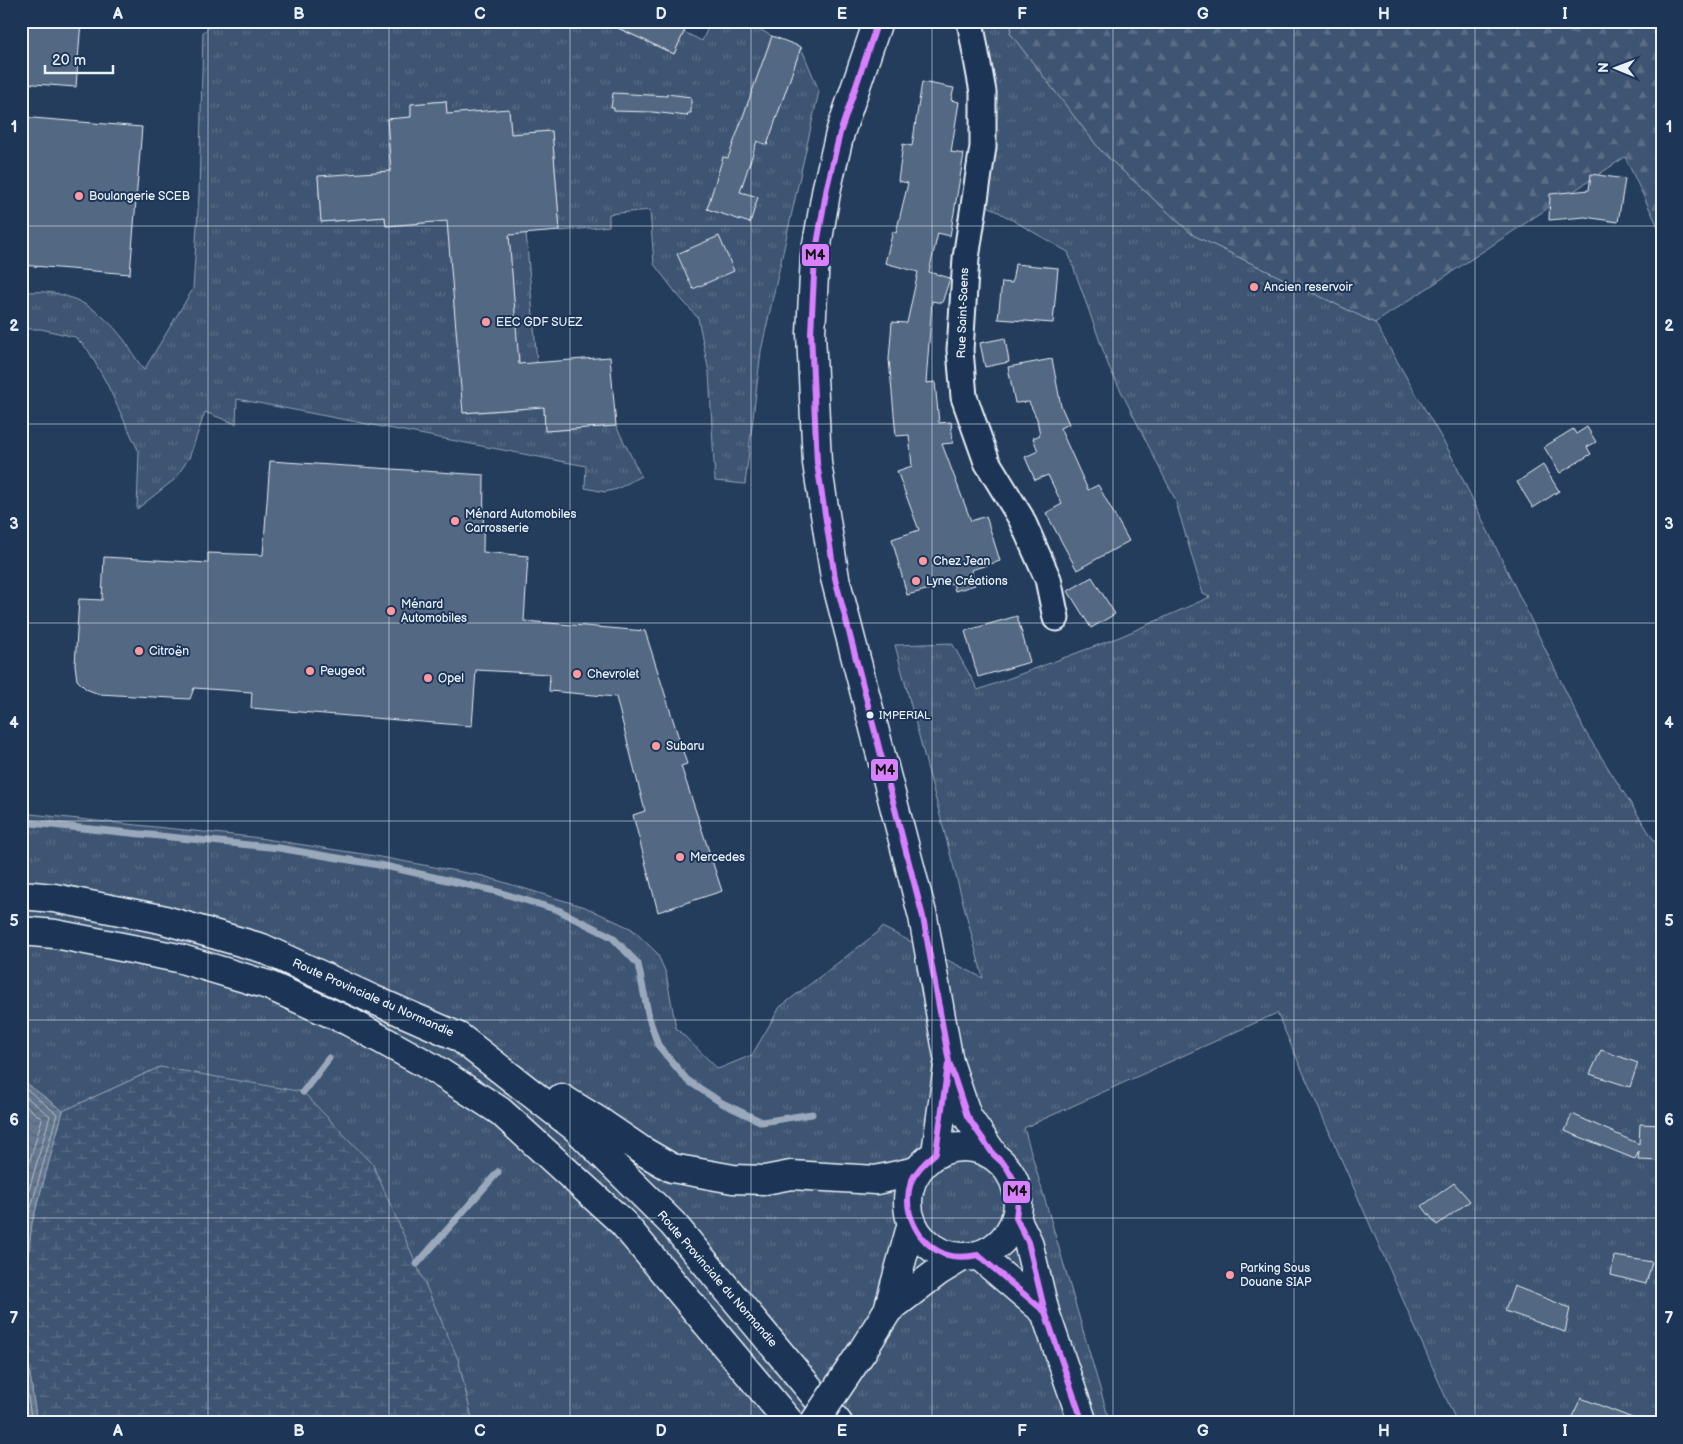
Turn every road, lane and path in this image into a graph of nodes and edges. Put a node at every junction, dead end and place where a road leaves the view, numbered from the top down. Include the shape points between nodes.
1 (878, 21) edge
2 (970, 21) edge
3 (1056, 618) dead end
4 (21, 895) edge
5 (21, 931) edge
6 (459, 1037) junction
7 (948, 1062) junction
8 (993, 1154) junction
9 (926, 1162) junction
10 (1016, 1218) junction
11 (912, 1224) junction
12 (970, 1256) junction
13 (888, 1310) junction
14 (1045, 1312) junction
15 (790, 1423) edge
16 (814, 1423) edge
17 (838, 1423) edge
18 (1083, 1423) edge

1 - 7 main road via 840,133 815,256 811,333 817,462 835,578 923,917
2 - 3 street, Rue Saint-Saens via 984,92 982,147 964,276 960,350 964,397 987,462 1021,518 1048,579
4 - 6 main road, Route Provinciale du Normandie via 54,898 161,919 262,948
5 - 15 main road via 55,934 178,958 268,985 348,1021 433,1068 500,1111 623,1223
6 - 9 main road via 672,1168 733,1179 766,1180 791,1175 876,1180
6 - 17 main road, Route Provinciale du Normandie via 576,1128 673,1224
7 - 8 main road via 967,1116
7 - 9 main road
8 - 9 main road via 964,1146 950,1148
8 - 10 main road via 1006,1166 1015,1182
9 - 11 main road via 911,1184 908,1197
10 - 12 main road via 1008,1234 995,1248
10 - 14 main road via 1028,1242
11 - 12 main road via 932,1248 947,1255
11 - 13 main road
12 - 13 main road via 939,1271
12 - 14 main road
13 - 16 main road, bridge
14 - 18 main road

